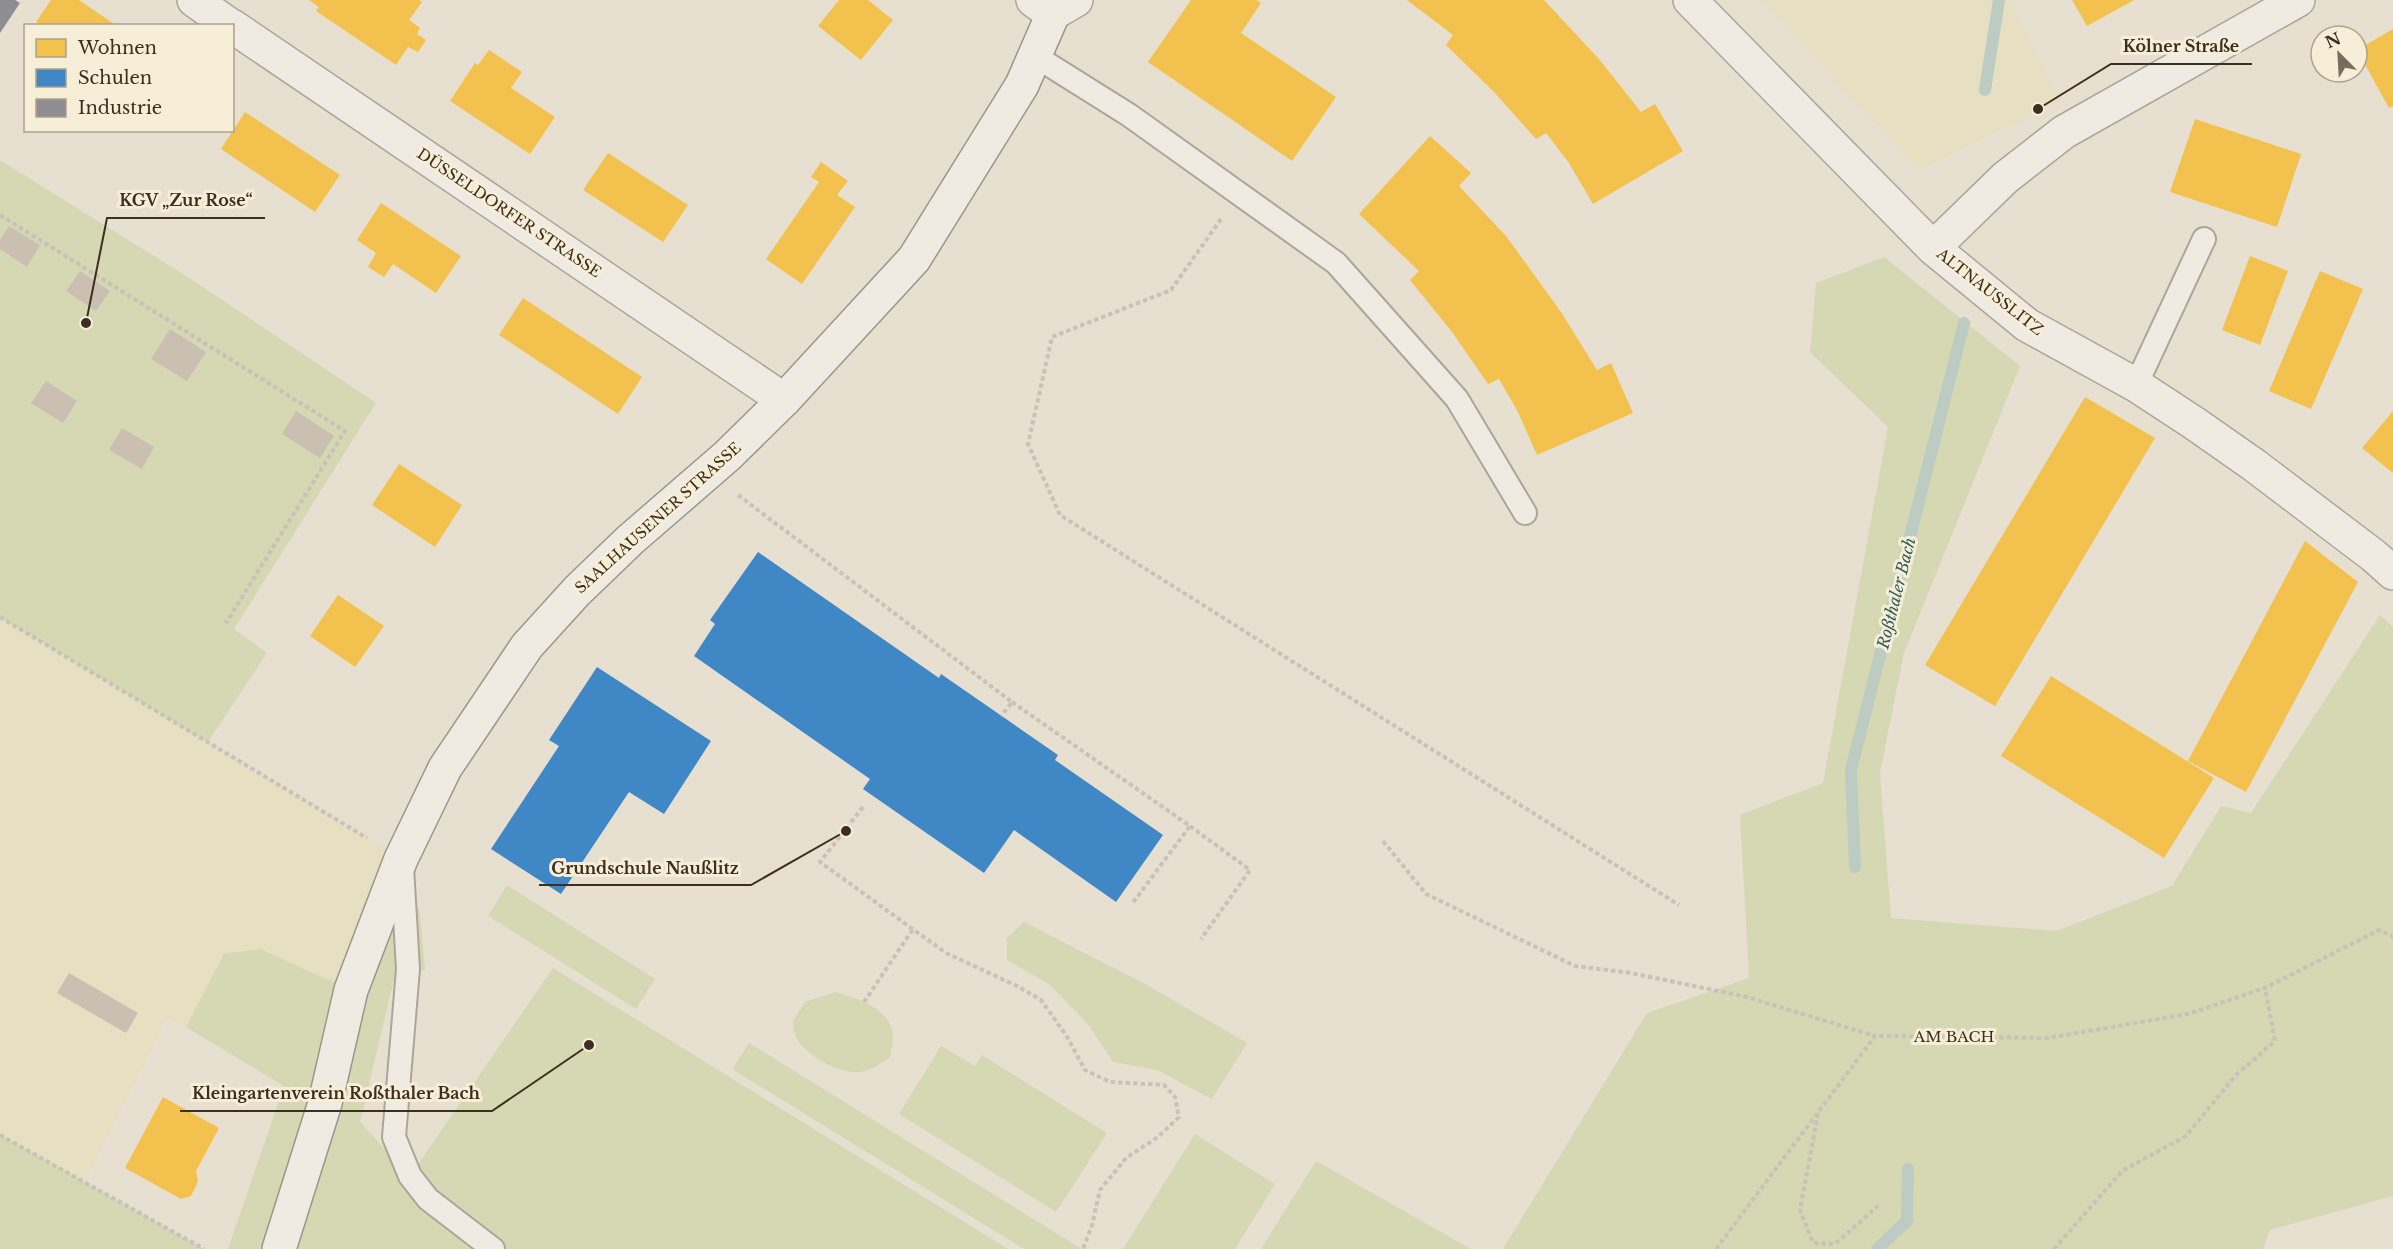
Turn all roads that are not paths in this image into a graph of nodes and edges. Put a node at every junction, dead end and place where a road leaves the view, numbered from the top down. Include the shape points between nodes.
1 (194, 0) edge
2 (1690, 0) edge
3 (2298, 0) edge
4 (1055, 4) edge
5 (229, 24) edge
6 (234, 27) edge
7 (1035, 56) junction
8 (2204, 238) dead end
9 (1933, 248) junction
10 (2136, 385) junction
11 (784, 400) junction
12 (1525, 513) dead end
13 (2393, 573) edge
14 (401, 859) junction
15 (279, 1249) edge
16 (493, 1249) edge

1 - 5 street, DÜSSELDORFER STRASSE
2 - 9 street, ALTNAUSSLITZ
3 - 9 street via 2064,132 2005,178
4 - 7 street, SAALHAUSENER STRASSE
6 - 11 street, DÜSSELDORFER STRASSE
7 - 11 street, SAALHAUSENER STRASSE via 1022,85 914,259
7 - 12 lane via 1129,115 1336,263 1457,399
8 - 10 lane
9 - 10 street, ALTNAUSSLITZ via 2027,326
10 - 13 street, ALTNAUSSLITZ via 2254,465
11 - 14 street, SAALHAUSENER STRASSE via 584,584 527,646 445,768
14 - 15 street, SAALHAUSENER STRASSE via 351,990 325,1103
14 - 16 lane via 408,969 393,1137 410,1176 428,1199

